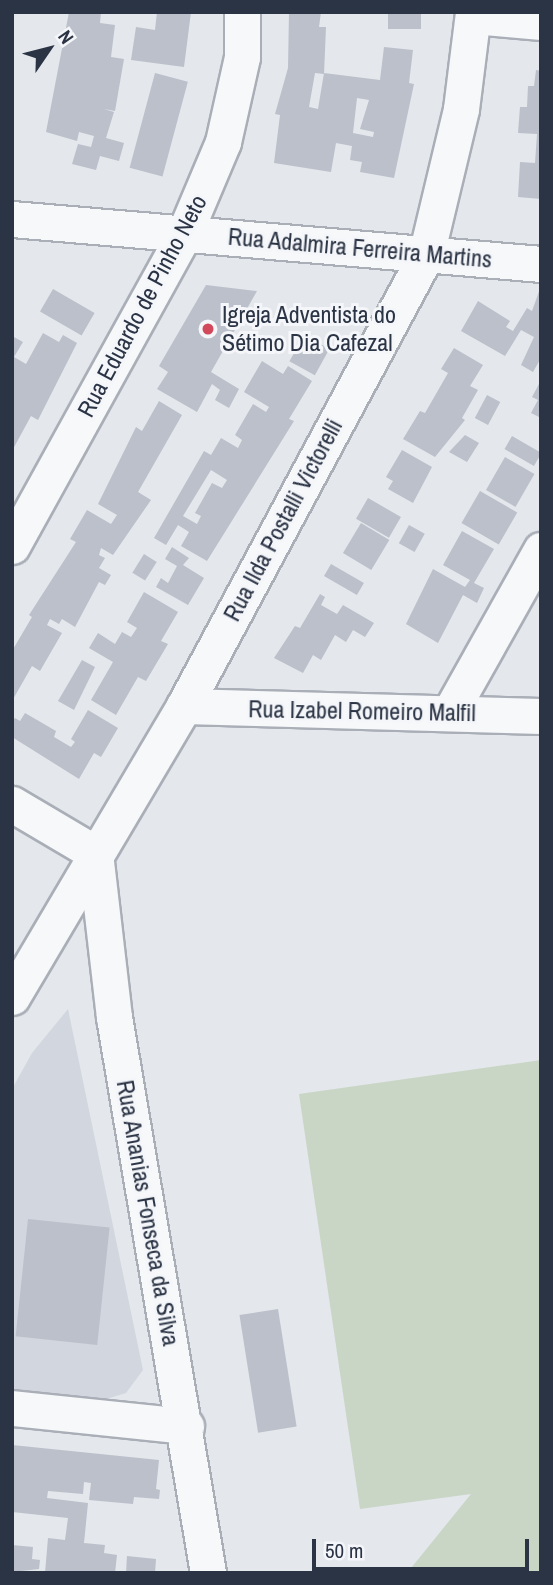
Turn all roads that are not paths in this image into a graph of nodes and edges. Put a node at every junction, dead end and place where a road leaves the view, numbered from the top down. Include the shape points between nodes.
1 (242, 12) edge
2 (474, 14) edge
3 (541, 22) edge
4 (12, 219) edge
5 (185, 232) junction
6 (426, 255) junction
7 (541, 264) edge
8 (12, 546) edge
9 (541, 550) edge
10 (184, 706) junction
11 (450, 712) junction
12 (541, 716) edge
13 (12, 804) edge
14 (95, 853) junction
15 (12, 997) edge
16 (12, 1408) edge
17 (186, 1426) junction
18 (208, 1573) edge

1 - 5 street, Rua Eduardo de Pinho Neto via 242,57 223,142
2 - 3 street
2 - 6 street, Rua Ilda Postalli Victorelli via 461,109
4 - 5 street, Rua Adalmira Ferreira Martins
5 - 6 street, Rua Adalmira Ferreira Martins
5 - 8 street, Rua Eduardo de Pinho Neto
6 - 7 street, Rua Adalmira Ferreira Martins
6 - 10 street, Rua Ilda Postalli Victorelli
9 - 11 street
10 - 11 street, Rua Izabel Romeiro Malfil
10 - 14 street, Rua Ilda Postalli Victorelli
11 - 12 street, Rua Izabel Romeiro Malfil
13 - 14 street
14 - 15 street, Rua Ilda Postalli Victorelli
14 - 17 street, Rua Ananias Fonseca da Silva via 114,1017
16 - 17 street
17 - 18 street, Rua Ananias Fonseca da Silva

